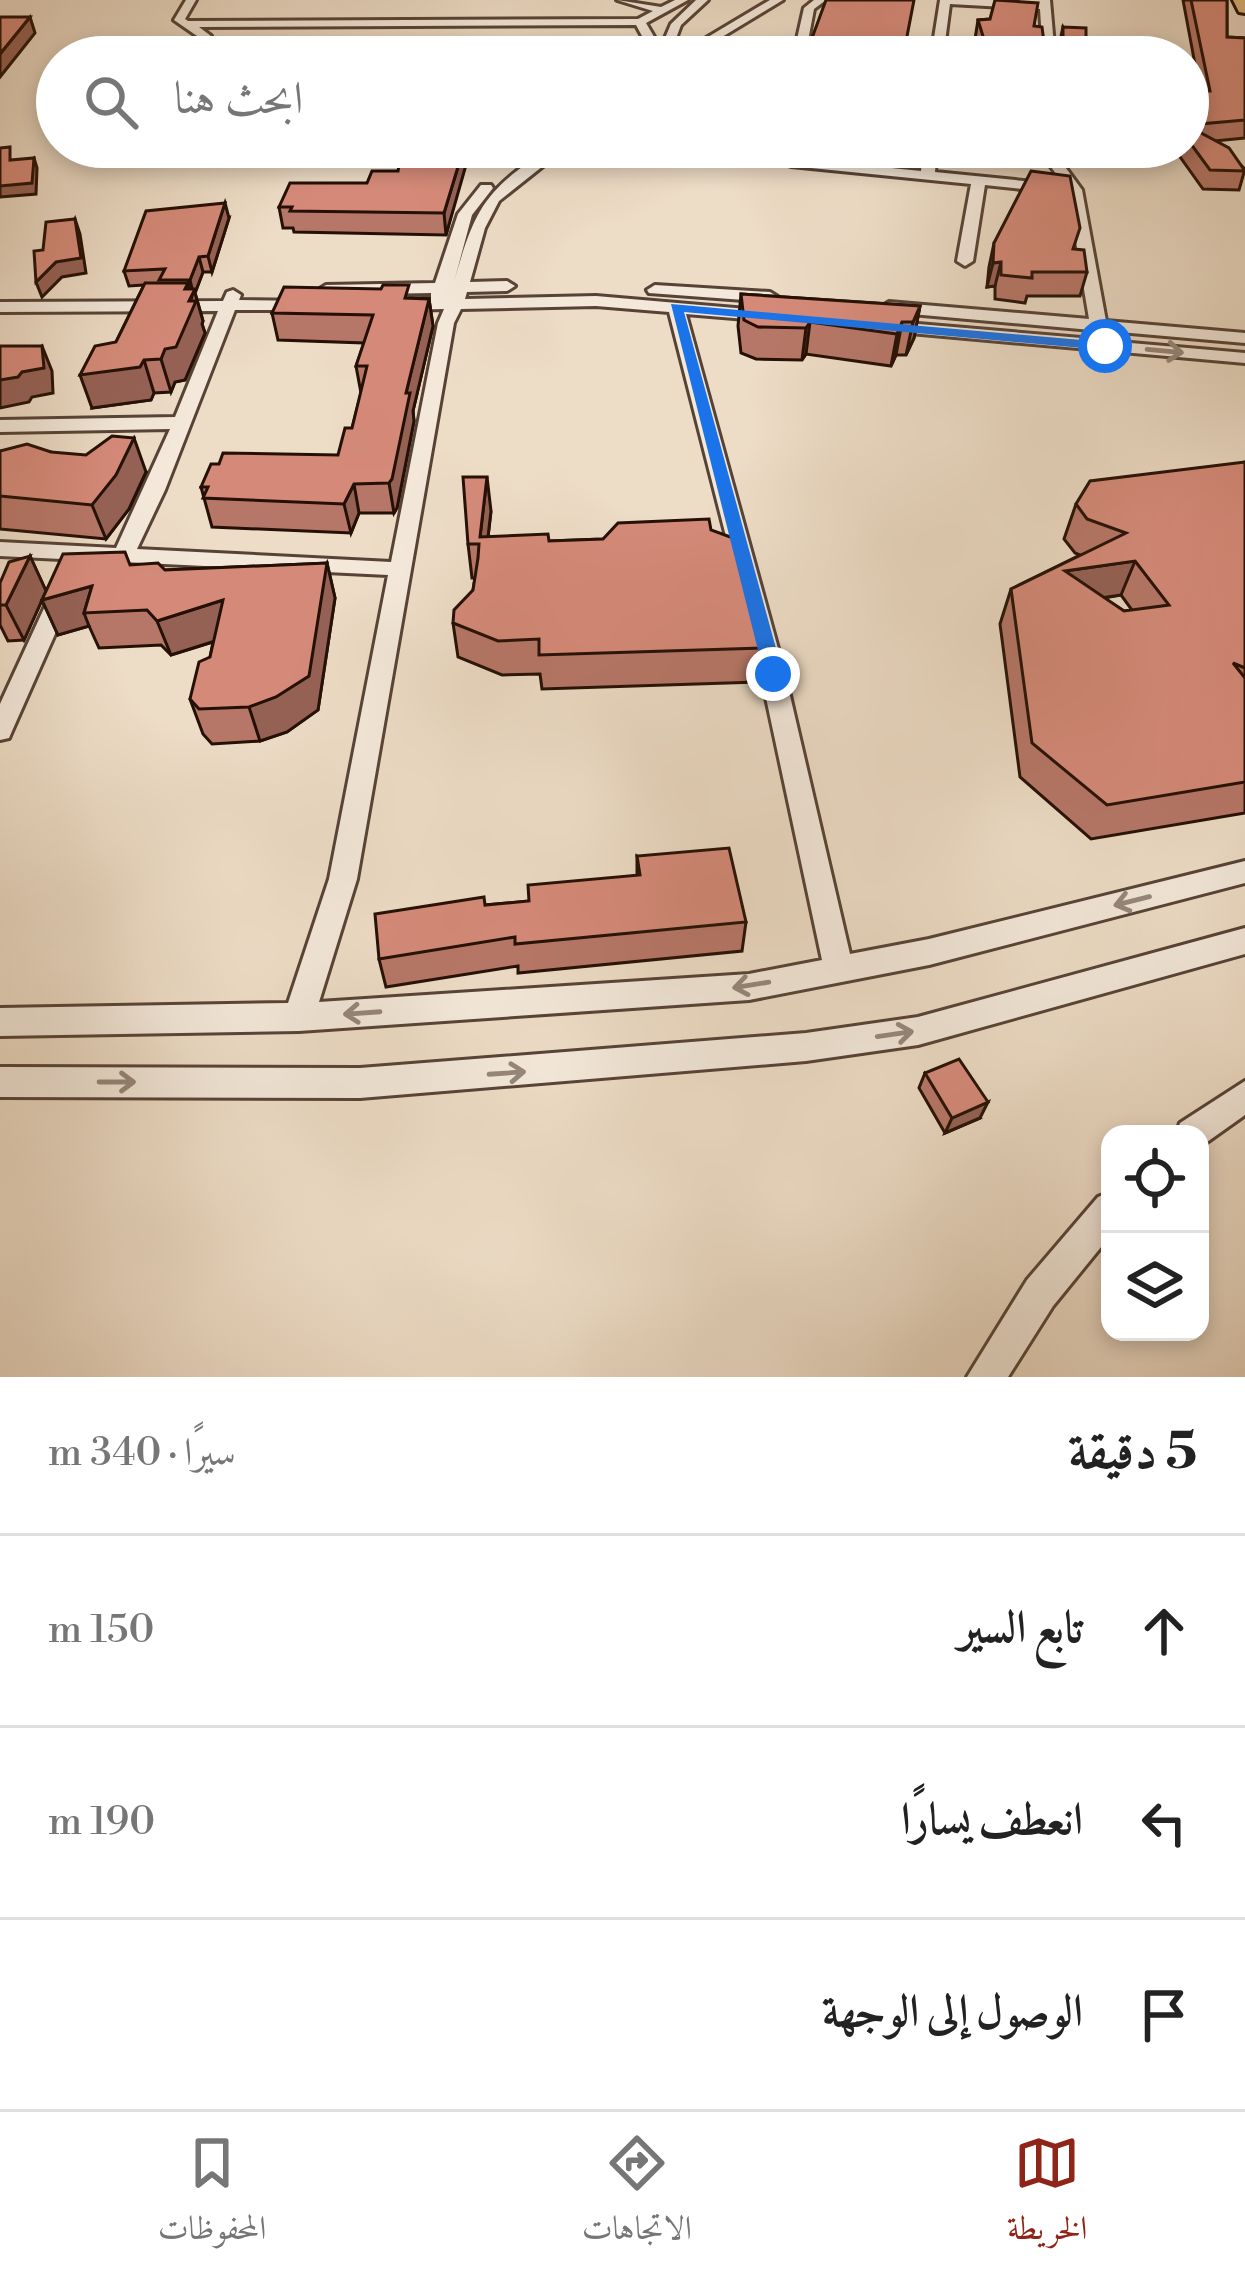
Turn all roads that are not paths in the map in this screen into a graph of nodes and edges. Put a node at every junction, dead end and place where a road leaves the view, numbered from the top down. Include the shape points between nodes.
1 (191, 0) edge
2 (622, 0) edge
3 (683, 0) edge
4 (703, 0) edge
5 (778, 0) edge
6 (820, 0) edge
7 (922, 0) edge
8 (945, 0) edge
9 (1046, 3) edge
10 (664, 11) junction
11 (642, 25) junction
12 (189, 27) junction
13 (201, 36) edge
14 (648, 36) edge
15 (667, 36) edge
16 (720, 36) edge
17 (803, 36) edge
18 (940, 36) edge
19 (1048, 36) edge
20 (512, 168) edge
21 (532, 168) edge
22 (846, 168) edge
23 (929, 168) edge
24 (1059, 168) edge
25 (928, 177) junction
26 (978, 183) junction
27 (1075, 190) junction
28 (965, 261) dead end
29 (0, 294) edge
30 (231, 299) junction
31 (785, 299) edge
32 (448, 301) junction
33 (676, 307) junction
34 (881, 307) edge
35 (0, 308) edge
36 (794, 318) edge
37 (866, 325) edge
38 (1096, 325) junction
39 (1245, 338) edge
40 (1105, 346) junction
41 (1245, 358) edge
42 (182, 423) junction
43 (0, 426) edge
44 (0, 549) edge
45 (76, 556) junction
46 (122, 558) junction
47 (399, 569) junction
48 (0, 731) edge
49 (1245, 872) edge
50 (1245, 941) edge
51 (838, 968) junction
52 (299, 1017) junction
53 (0, 1022) edge
54 (0, 1082) edge
55 (1245, 1096) edge
56 (1205, 1125) edge
57 (1101, 1220) edge
58 (986, 1377) edge

1 - 12 street via 179,17
2 - 10 street
3 - 10 street
4 - 15 street
5 - 16 street
6 - 17 street via 809,8
7 - 8 street
8 - 9 street
8 - 18 street
9 - 19 street
10 - 11 street
11 - 12 street
11 - 12 street via 414,17
11 - 14 street
12 - 13 street
20 - 32 street via 465,214
21 - 32 street via 494,197
22 - 25 street
23 - 25 street
24 - 27 street
25 - 26 street
26 - 27 street
26 - 28 street
27 - 38 street
29 - 30 street
30 - 32 street
30 - 35 street
30 - 42 street
31 - 32 street via 594,287
32 - 33 street
32 - 47 street
33 - 36 street
33 - 51 street via 773,674
34 - 38 street
37 - 40 street
38 - 39 street
38 - 40 street
40 -> 41 street
42 - 43 street
42 - 46 street
44 - 45 street
45 - 46 street
45 - 48 street
46 - 47 street
47 - 52 street via 343,879
49 -> 51 street
54 -> 50 street via 360,1083 806,1047 918,1031
51 -> 52 street via 749,987
52 - 53 street
55 - 56 street
57 - 58 street via 1040,1293

